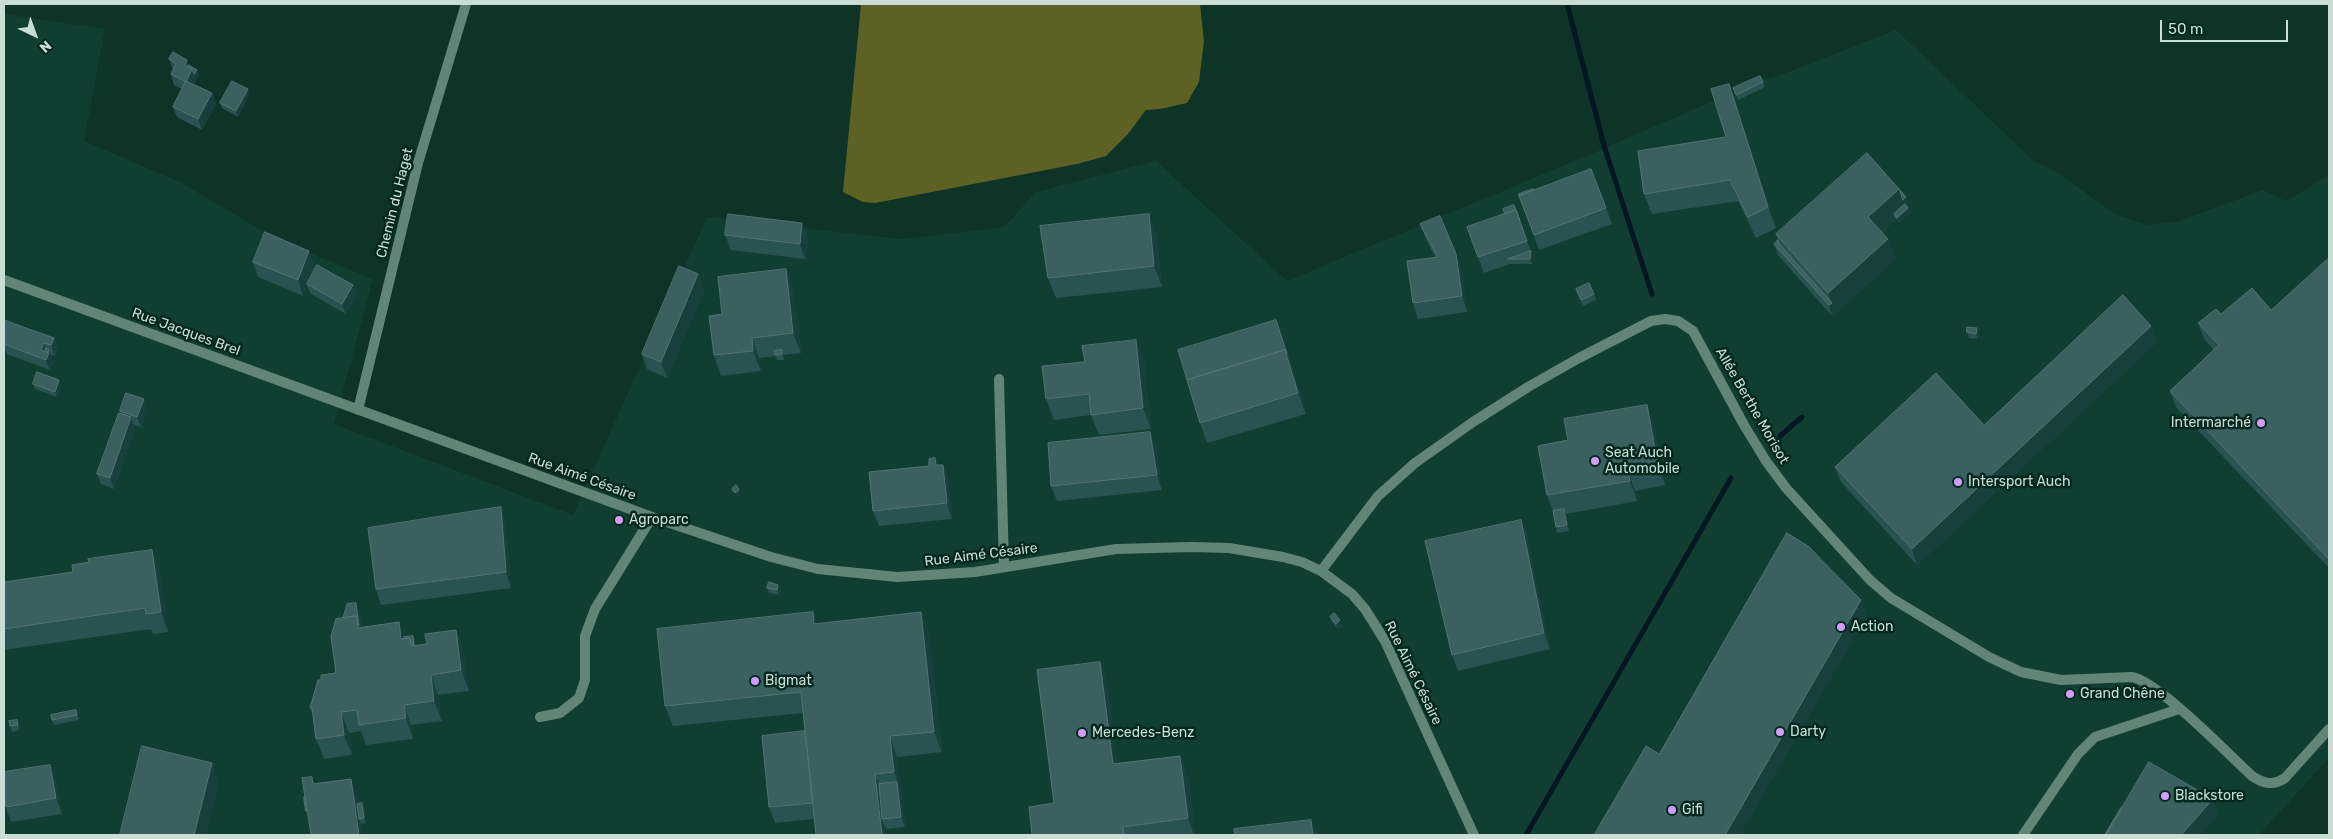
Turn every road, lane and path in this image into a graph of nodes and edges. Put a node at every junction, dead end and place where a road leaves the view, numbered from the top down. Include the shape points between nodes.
1 (466, 4) edge
2 (4, 280) edge
3 (999, 379) dead end
4 (358, 410) junction
5 (652, 518) junction
6 (1004, 567) junction
7 (1321, 571) junction
8 (2179, 708) junction
9 (540, 717) dead end
10 (2329, 729) edge
11 (1474, 835) edge
12 (2023, 835) edge

1 - 4 street, Chemin du Haget via 418,163
2 - 4 street, Rue Jacques Brel
3 - 6 street
4 - 5 street, Rue Aimé Césaire
5 - 6 street, Rue Aimé Césaire via 818,569 897,577
5 - 9 street via 595,609 585,636 585,680 579,698 560,713
6 - 7 street, Rue Aimé Césaire via 1116,549 1191,547 1229,548 1283,557
7 - 8 street, Allée Berthe Morisot via 1378,496 1414,463 1473,422 1579,358 1651,321 1678,321 1693,331 1744,425 1786,488 1870,580 1891,598 1989,657 2021,672 2061,680 2142,678
7 - 11 street, Rue Aimé Césaire via 1352,594 1380,633
8 - 10 street, Allée Berthe Morisot via 2252,776 2270,784 2291,772
8 - 12 street via 2090,741

